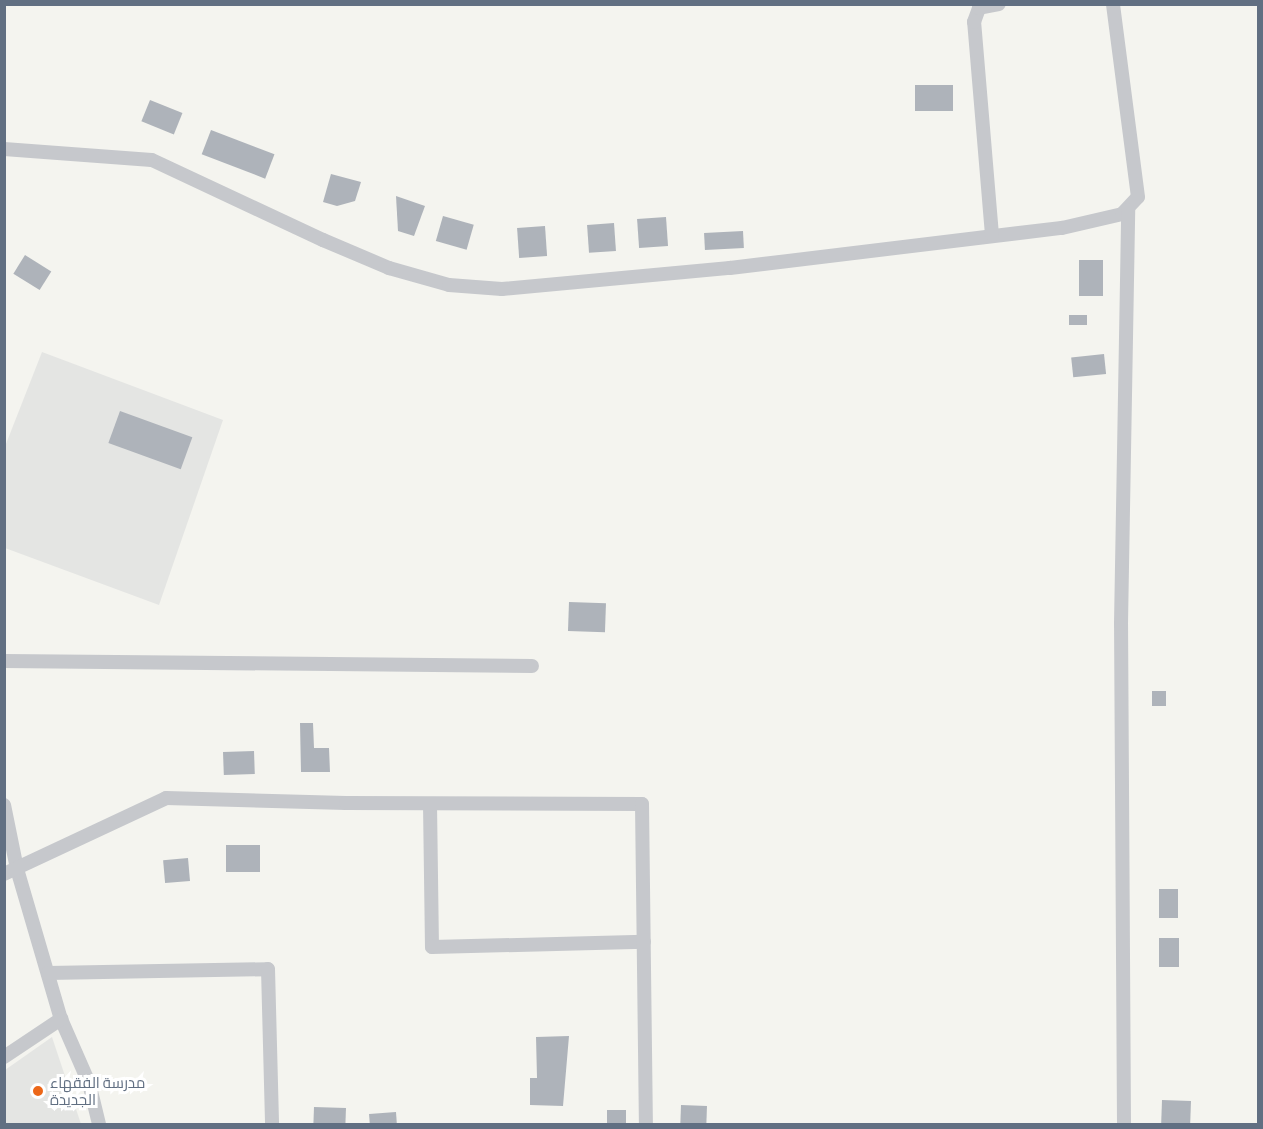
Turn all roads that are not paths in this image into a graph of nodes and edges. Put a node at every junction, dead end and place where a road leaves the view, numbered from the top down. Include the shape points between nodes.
1 (999, 4) edge
2 (1113, 4) edge
3 (4, 149) edge
4 (1128, 210) junction
5 (992, 236) junction
6 (4, 661) edge
7 (532, 666) dead end
8 (430, 804) junction
9 (4, 805) edge
10 (11, 871) edge
11 (644, 942) junction
12 (48, 973) junction
13 (61, 1019) junction
14 (4, 1057) edge
15 (99, 1125) edge
16 (272, 1125) edge
17 (646, 1125) edge
18 (1124, 1125) edge

1 - 5 street via 979,8 974,22
2 - 4 street via 1139,192
3 - 5 street via 152,160 389,268 449,285 502,289 730,268
4 - 5 street via 1109,219 1062,228
4 - 18 street via 1121,624
6 - 7 street
8 - 10 street via 166,798
8 - 11 street via 642,804
8 - 11 street via 432,947
9 - 10 street
10 - 12 street
11 - 17 street
12 - 13 street
12 - 16 street via 268,969
13 - 14 street
13 - 15 street via 89,1083

